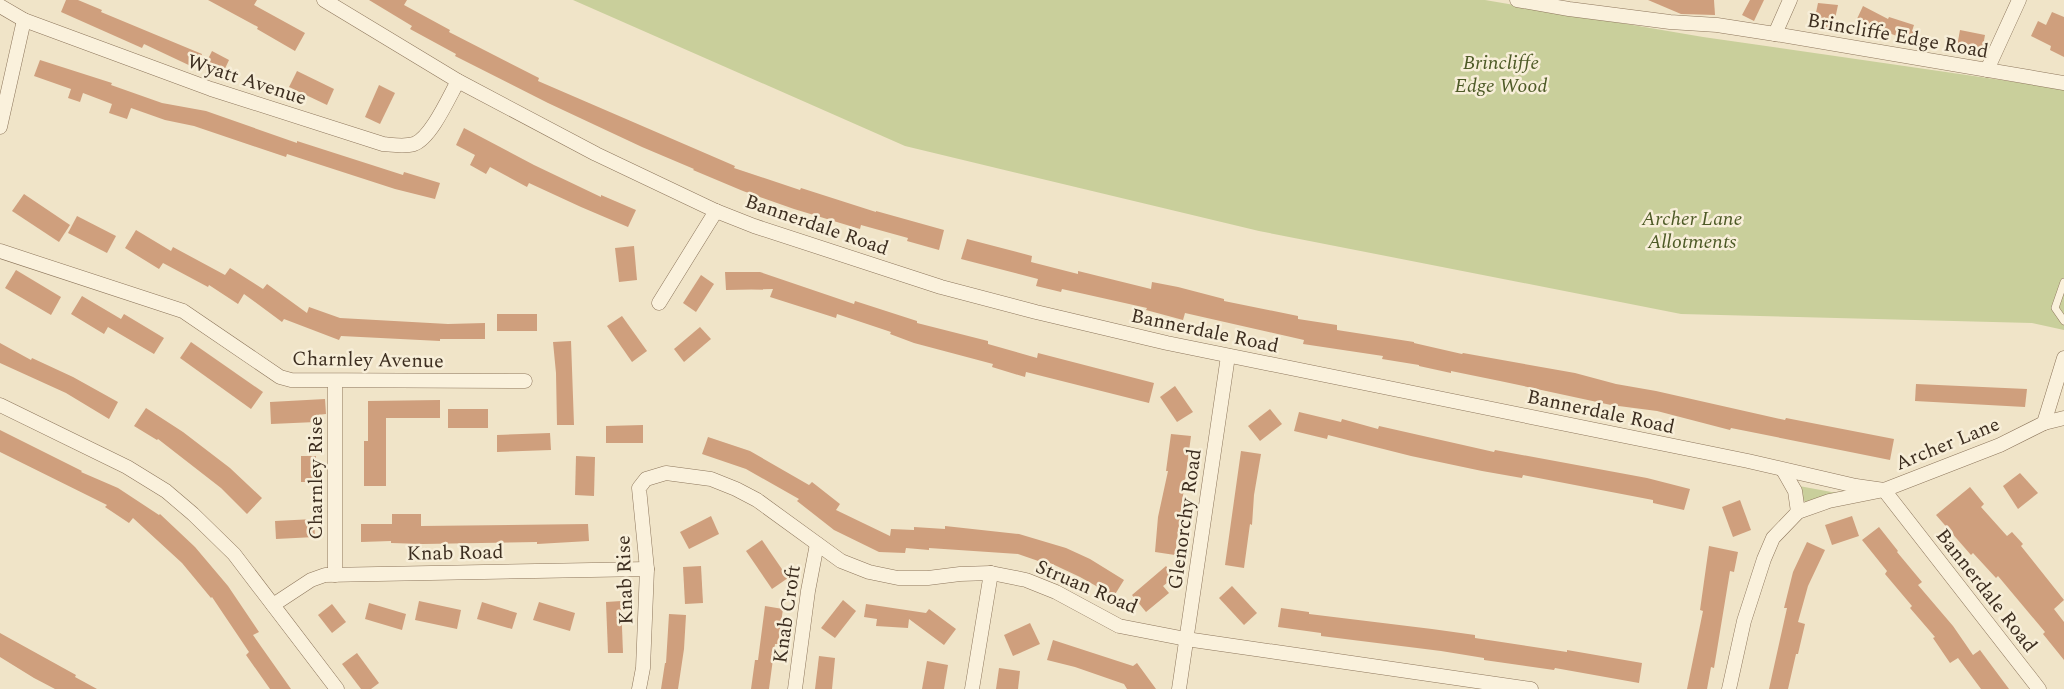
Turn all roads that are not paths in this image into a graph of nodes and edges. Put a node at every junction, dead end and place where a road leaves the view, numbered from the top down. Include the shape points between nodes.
1 (324, 0) edge
2 (1517, 0) edge
3 (1790, 0) edge
4 (2019, 0) edge
5 (0, 6) edge
6 (24, 20) junction
7 (1775, 34) junction
8 (1987, 70) junction
9 (458, 81) junction
10 (2064, 83) edge
11 (0, 127) edge
12 (716, 210) junction
13 (0, 251) edge
14 (2064, 282) edge
15 (660, 303) dead end
16 (2064, 322) edge
17 (1228, 356) junction
18 (2064, 358) edge
19 (335, 381) junction
20 (525, 381) dead end
21 (0, 405) edge
22 (2064, 418) edge
23 (2044, 423) junction
24 (1783, 470) junction
25 (652, 476) joint
26 (1884, 490) junction
27 (1798, 512) junction
28 (817, 544) junction
29 (647, 569) junction
30 (991, 573) junction
31 (335, 575) junction
32 (273, 605) junction
33 (1186, 640) junction
34 (337, 689) edge
35 (639, 689) edge
36 (795, 689) edge
37 (972, 689) edge
38 (1178, 689) edge
39 (1531, 689) edge
40 (1729, 689) edge
41 (2039, 689) edge

1 - 9 street, Bannerdale Road
2 - 7 street, Brincliffe Edge Road via 1569,10
3 - 7 street
4 - 8 street
5 - 6 street, Wyatt Avenue
6 - 9 street, Wyatt Avenue via 211,89 383,144 402,146 416,143 426,136
6 - 11 street
7 - 8 street, Brincliffe Edge Road
8 - 10 street, Brincliffe Edge Road
9 - 12 street, Bannerdale Road via 596,154
12 - 15 street
12 - 17 street, Bannerdale Road via 754,226 941,287
13 - 19 street, Charnley Avenue via 183,311 280,377
14 - 16 lane via 2055,308
17 - 24 street, Bannerdale Road
17 - 33 street, Glenorchy Road
18 - 23 street
19 - 20 street, Charnley Avenue
19 - 31 street, Charnley Rise
21 - 32 street via 126,467 166,491 234,554
22 - 23 street, Archer Lane
23 - 26 street, Archer Lane via 2000,445
24 - 26 street, Bannerdale Road
24 - 27 street via 1795,491
25 - 28 street, Struan Road via 683,474 711,479 736,489 757,500
25 - 29 street, Knab Rise via 642,482 638,493
26 - 27 street, Archer Lane via 1830,501
26 - 41 street, Bannerdale Road
27 - 40 street, Archer Lane via 1773,538 1764,560 1744,621
28 - 30 street, Struan Road via 841,561 869,572 898,578
28 - 36 street, Knab Croft
29 - 31 street, Knab Road
29 - 35 street, Knab Rise via 643,668
30 - 33 street, Struan Road via 1026,580 1056,592 1119,626
30 - 37 street
31 - 32 street, Knab Road via 311,580
32 - 34 street
33 - 38 street, Glenorchy Road
33 - 39 street, Struan Road

